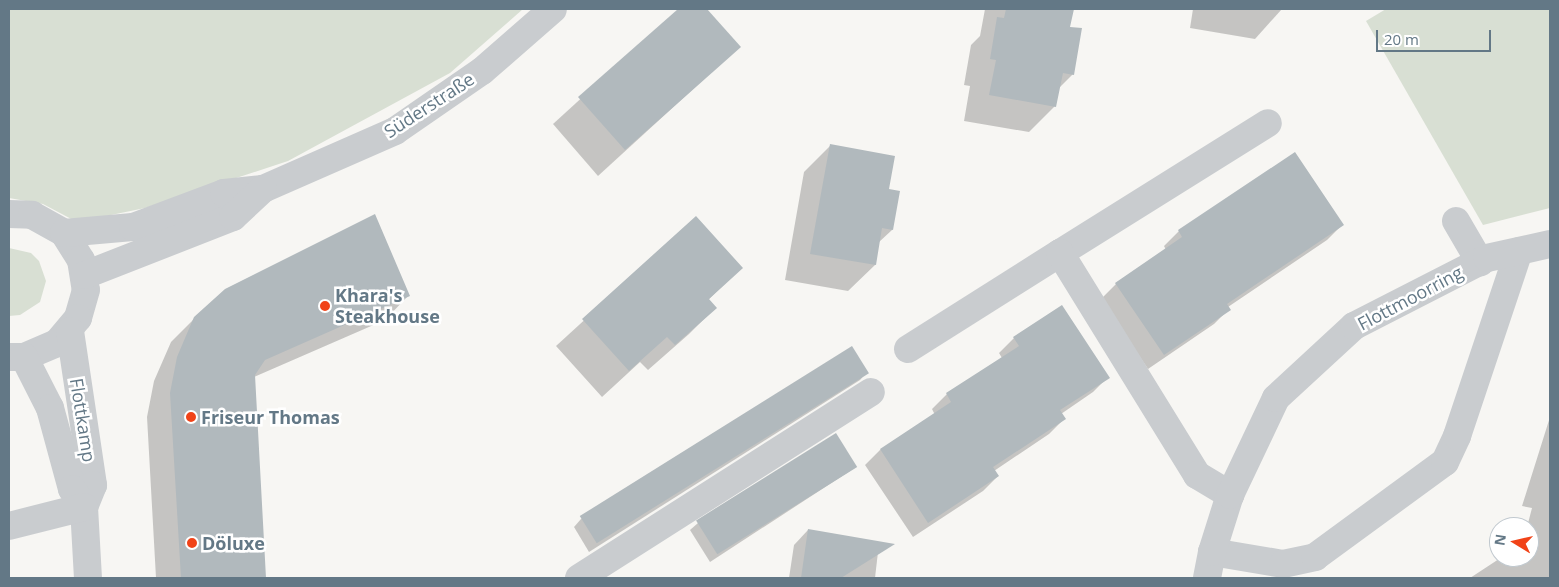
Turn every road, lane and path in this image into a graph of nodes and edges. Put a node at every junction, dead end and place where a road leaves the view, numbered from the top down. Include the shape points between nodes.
1 (553, 9) edge
2 (1268, 123) dead end
3 (262, 189) junction
4 (9, 214) edge
5 (1456, 221) dead end
6 (64, 233) junction
7 (1550, 244) edge
8 (1519, 251) junction
9 (1060, 254) junction
10 (1480, 262) junction
11 (86, 275) junction
12 (70, 331) junction
13 (908, 350) dead end
14 (16, 357) edge
15 (871, 392) dead end
16 (1230, 495) junction
17 (84, 507) junction
18 (9, 526) edge
19 (1212, 552) junction
20 (88, 578) edge
21 (579, 578) edge
22 (1207, 578) edge

1 - 3 street, Süderstraße via 482,71 395,131
2 - 9 street
3 - 6 street, Süderstraße via 224,193 132,227
3 - 11 street, Süderstraße via 233,216
4 - 6 street, Flottkamp via 32,215
5 - 10 street
6 - 11 street, Flottkamp via 82,260
7 - 8 street, Flottmoorring
8 - 10 street, Flottmoorring
8 - 19 street via 1457,436 1445,462 1315,557 1283,564
9 - 13 street
9 - 16 street via 1197,476
10 - 16 street, Flottmoorring via 1354,326 1276,398
11 - 12 street, Flottkamp via 83,305
12 - 14 street, Flottkamp via 50,348
12 - 17 street, Flottkamp via 93,486
14 - 17 street, Flottkamp via 50,408 72,489
15 - 21 street
16 - 19 street, Flottmoorring
17 - 18 street
17 - 20 street, Flottkamp
19 - 22 street, Flottmoorring

